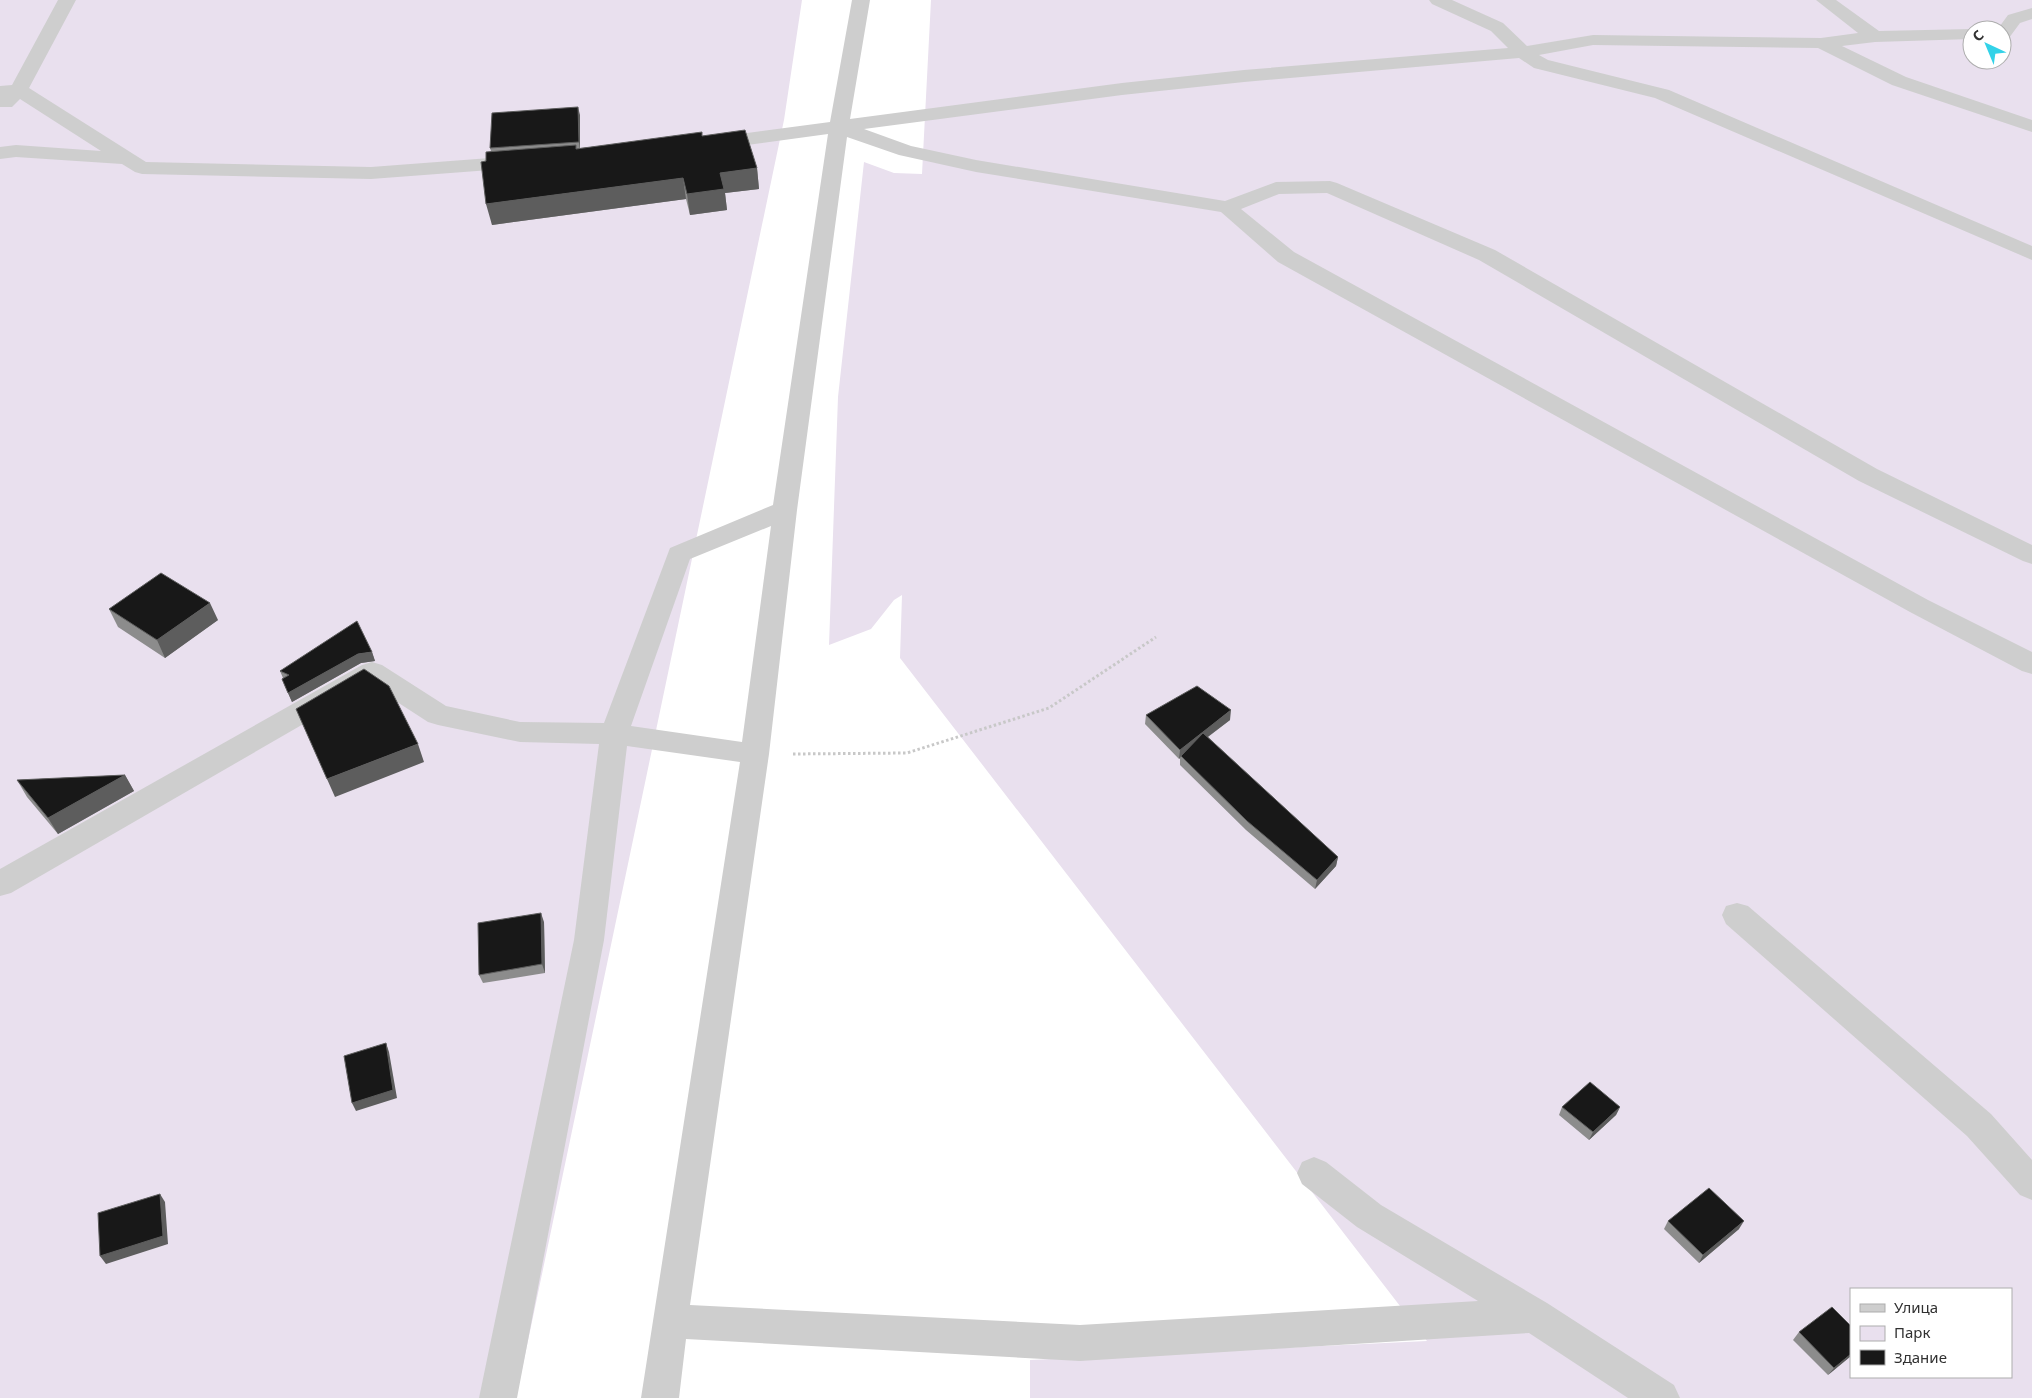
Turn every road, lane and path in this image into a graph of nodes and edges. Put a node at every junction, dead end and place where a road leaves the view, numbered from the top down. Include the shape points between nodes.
1 (67, 0) edge
2 (861, 0) edge
3 (1438, 0) edge
4 (1824, 0) edge
5 (2032, 13) edge
6 (2012, 22) edge
7 (2022, 33) dead end
8 (1962, 34) edge
9 (2012, 34) edge
10 (1875, 36) junction
11 (1821, 43) junction
12 (1523, 52) junction
13 (10, 91) edge
14 (0, 107) edge
15 (2032, 126) edge
16 (839, 127) junction
17 (687, 147) edge
18 (0, 153) edge
19 (127, 158) junction
20 (540, 161) edge
21 (1227, 207) junction
22 (2032, 254) edge
23 (786, 510) junction
24 (2032, 555) edge
25 (1156, 637) dead end
26 (2032, 664) edge
27 (614, 734) junction
28 (755, 754) junction
29 (0, 884) edge
30 (1737, 915) dead end
31 (1314, 1173) dead end
32 (2032, 1184) edge
33 (1534, 1315) junction
34 (670, 1322) junction
35 (498, 1398) edge
36 (660, 1398) edge
37 (1661, 1398) edge

1 - 13 street
2 - 16 street
3 - 12 street via 1497,27
4 - 10 street
5 - 6 street
7 - 9 street
8 - 10 street
10 - 11 street
11 - 12 street via 1592,40
11 - 15 street via 1899,81
12 - 16 street via 1150,86
12 - 22 street via 1540,64 1662,94
13 - 14 street
13 - 19 street
16 - 17 street
16 - 21 street via 906,151 976,166
16 - 23 street
18 - 19 street via 16,151
19 - 20 street via 142,168 371,173
21 - 24 street via 1276,188 1330,187 1339,190 1487,255 1868,475
21 - 26 street via 1286,257 1910,602
23 - 27 street via 679,554
23 - 28 street
25 - 28 path via 1049,708 906,753
27 - 28 street
27 - 29 street via 520,732 438,715 372,672
27 - 35 street via 589,940
28 - 34 street
30 - 32 street via 1979,1125
31 - 33 street via 1369,1216
33 - 34 street via 1080,1343
33 - 37 street
34 - 36 street

